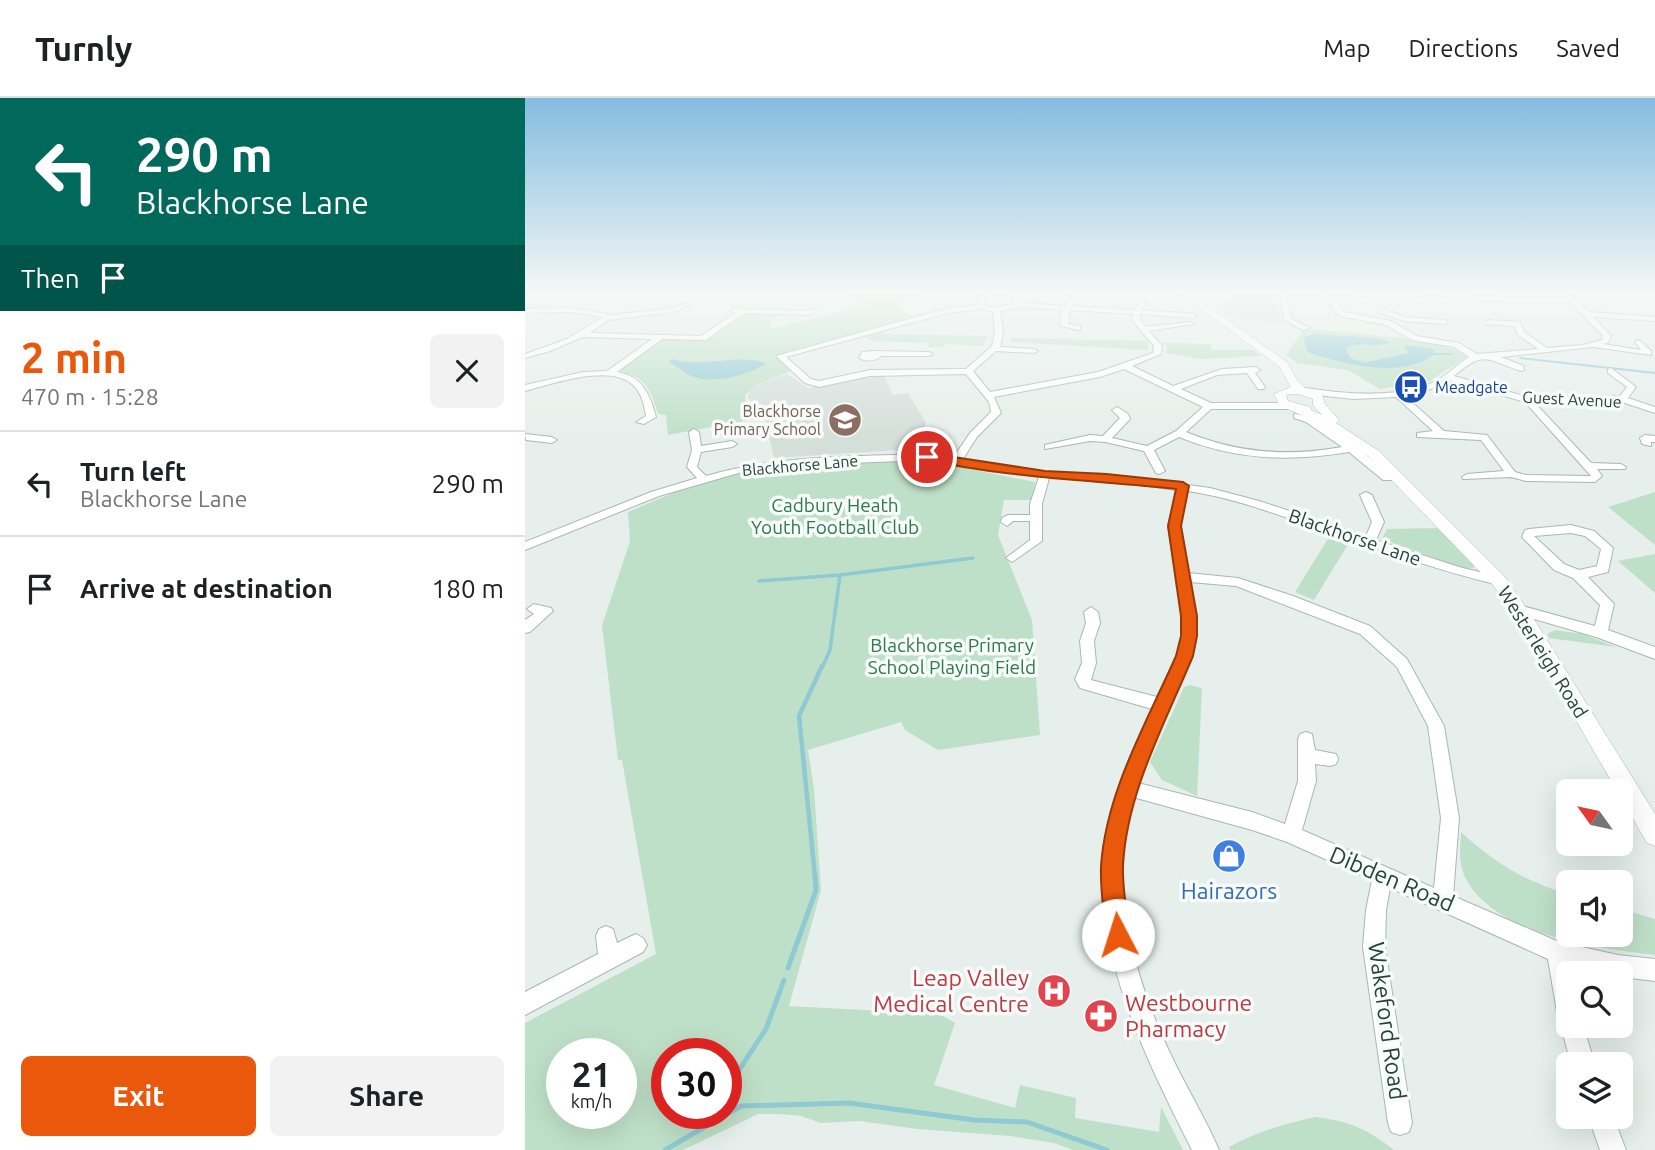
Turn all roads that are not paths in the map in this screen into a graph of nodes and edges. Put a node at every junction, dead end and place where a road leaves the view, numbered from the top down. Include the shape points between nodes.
1 (570, 341) edge
2 (655, 341) edge
3 (836, 341) edge
4 (998, 341) edge
5 (1153, 341) edge
6 (1251, 341) edge
7 (1434, 341) edge
8 (1450, 341) edge
9 (1533, 341) edge
10 (1600, 341) edge
11 (1639, 342) dead end
12 (1451, 344) junction
13 (1595, 345) junction
14 (995, 349) junction
15 (1544, 349) junction
16 (1034, 351) dead end
17 (878, 354) dead end
18 (1488, 354) junction
19 (525, 356) edge
20 (1475, 357) junction
21 (1127, 367) junction
22 (1521, 368) dead end
23 (918, 371) junction
24 (968, 371) junction
25 (1283, 371) junction
26 (608, 374) junction
27 (1449, 377) junction
28 (1637, 377) dead end
29 (1261, 387) dead end
30 (525, 388) edge
31 (1172, 389) junction
32 (1303, 391) junction
33 (1397, 393) junction
34 (1354, 395) junction
35 (989, 396) junction
36 (1623, 399) junction
37 (1528, 400) junction
38 (1288, 404) junction
39 (1320, 404) junction
40 (1209, 406) junction
41 (1117, 410) dead end
42 (1655, 410) edge
43 (651, 417) junction
44 (664, 417) dead end
45 (641, 422) dead end
46 (694, 432) dead end
47 (1179, 433) junction
48 (1344, 433) junction
49 (1441, 434) junction
50 (1632, 434) dead end
51 (1420, 435) dead end
52 (525, 436) edge
53 (1105, 439) junction
54 (552, 440) dead end
55 (1649, 440) edge
56 (732, 444) dead end
57 (1049, 447) dead end
58 (1148, 449) junction
59 (1351, 449) junction
60 (697, 450) junction
61 (957, 460) junction
62 (1588, 466) junction
63 (1621, 467) dead end
64 (1160, 471) dead end
65 (1511, 474) junction
66 (1045, 475) junction
67 (1467, 477) dead end
68 (702, 478) junction
69 (1387, 478) dead end
70 (1183, 486) junction
71 (1365, 495) dead end
72 (1036, 517) junction
73 (1007, 522) dead end
74 (1370, 542) junction
75 (525, 546) edge
76 (1012, 558) dead end
77 (1578, 575) junction
78 (1182, 578) junction
79 (1499, 581) junction
80 (1519, 610) junction
81 (546, 611) dead end
82 (1091, 612) dead end
83 (1562, 621) junction
84 (525, 628) edge
85 (1600, 633) junction
86 (1535, 635) junction
87 (1655, 653) edge
88 (1162, 705) junction
89 (1330, 759) dead end
90 (1128, 788) junction
91 (1291, 835) junction
92 (1655, 835) edge
93 (1383, 877) junction
94 (1443, 901) junction
95 (606, 936) dead end
96 (636, 945) dead end
97 (1558, 952) junction
98 (609, 960) junction
99 (1560, 961) edge
100 (1655, 970) edge
101 (525, 1004) edge
102 (1401, 1123) dead end
103 (1604, 1129) edge
104 (1206, 1150) edge
105 (1613, 1150) edge

1 - 19 street
2 - 26 street
3 - 23 street via 780,356 812,383
4 - 14 street
5 - 21 street via 1157,354
6 - 25 street
7 - 12 street
8 - 12 street
9 - 15 street
10 - 13 street
11 - 13 street via 1649,353
12 - 20 street
13 - 15 street
14 - 16 street
14 - 24 street
15 - 18 street
17 - 23 street via 931,351
18 - 20 street
18 - 22 street
20 - 27 street
21 - 31 street
21 - 35 street
23 - 24 street
24 - 35 street
25 - 32 street
25 - 38 street
26 - 30 street
26 - 43 street via 635,379 649,399
27 - 33 street via 1436,385
27 - 37 street, Guest Avenue
28 - 36 street via 1615,374 1632,387
29 - 31 street via 1253,370 1214,373
31 - 40 street
32 - 34 street
32 - 38 street via 1289,390
32 - 39 street, Westerleigh Road via 1318,397
33 - 34 street
33 - 49 street
34 - 39 street
35 - 61 street via 996,413 968,441
36 - 37 street, Guest Avenue
36 - 42 street, Guest Avenue
37 - 62 street
38 - 39 street via 1313,408
38 - 40 street
38 - 48 street, Westerleigh Road
38 - 59 street
39 - 48 street, Westerleigh Road
40 - 47 street
41 - 53 street via 1125,419
43 - 44 street
43 - 45 street
46 - 60 street
47 - 58 street
47 - 59 street via 1241,455 1291,450 1320,455
48 - 79 street, Westerleigh Road via 1390,469
49 - 51 street
49 - 65 street via 1490,437
50 - 55 street
52 - 54 street
53 - 57 street via 1090,438 1071,448
53 - 58 street
56 - 60 street
58 - 64 street
59 - 69 street
60 - 68 street via 692,467
61 - 66 street, Blackhorse Lane
61 - 68 street, Blackhorse Lane via 796,462
62 - 63 street
62 - 65 street via 1595,479
65 - 67 street
66 - 70 street, Blackhorse Lane
66 - 72 street
68 - 75 street, Blackhorse Lane
70 - 74 street, Blackhorse Lane via 1255,503
70 - 78 street via 1174,526
71 - 74 street via 1378,522
72 - 73 street via 1008,518
72 - 76 street via 1042,542
74 - 79 street, Blackhorse Lane
77 - 77 street via 1559,567 1529,533 1573,527 1588,531 1603,543 1607,548 1604,569
77 - 85 street via 1607,604
78 - 88 street via 1189,636
78 - 94 street via 1238,582 1288,599 1365,630 1402,663 1436,726 1450,818
79 - 80 street, Westerleigh Road
80 - 83 street
80 - 86 street, Westerleigh Road
81 - 84 street
82 - 88 street via 1084,684
83 - 85 street
83 - 86 street via 1544,626
85 - 87 street
86 - 92 street, Westerleigh Road
88 - 90 street
89 - 91 street via 1307,747 1307,781
90 - 91 street, Dibden Road
90 - 104 street via 1112,868 1118,935 1149,1038
91 - 93 street, Dibden Road
93 - 94 street, Dibden Road
93 - 102 street, Wakeford Road via 1374,947
94 - 97 street, Dibden Road
95 - 98 street
96 - 98 street
97 - 99 street
97 - 100 street, Dibden Road
98 - 101 street
103 - 105 street

